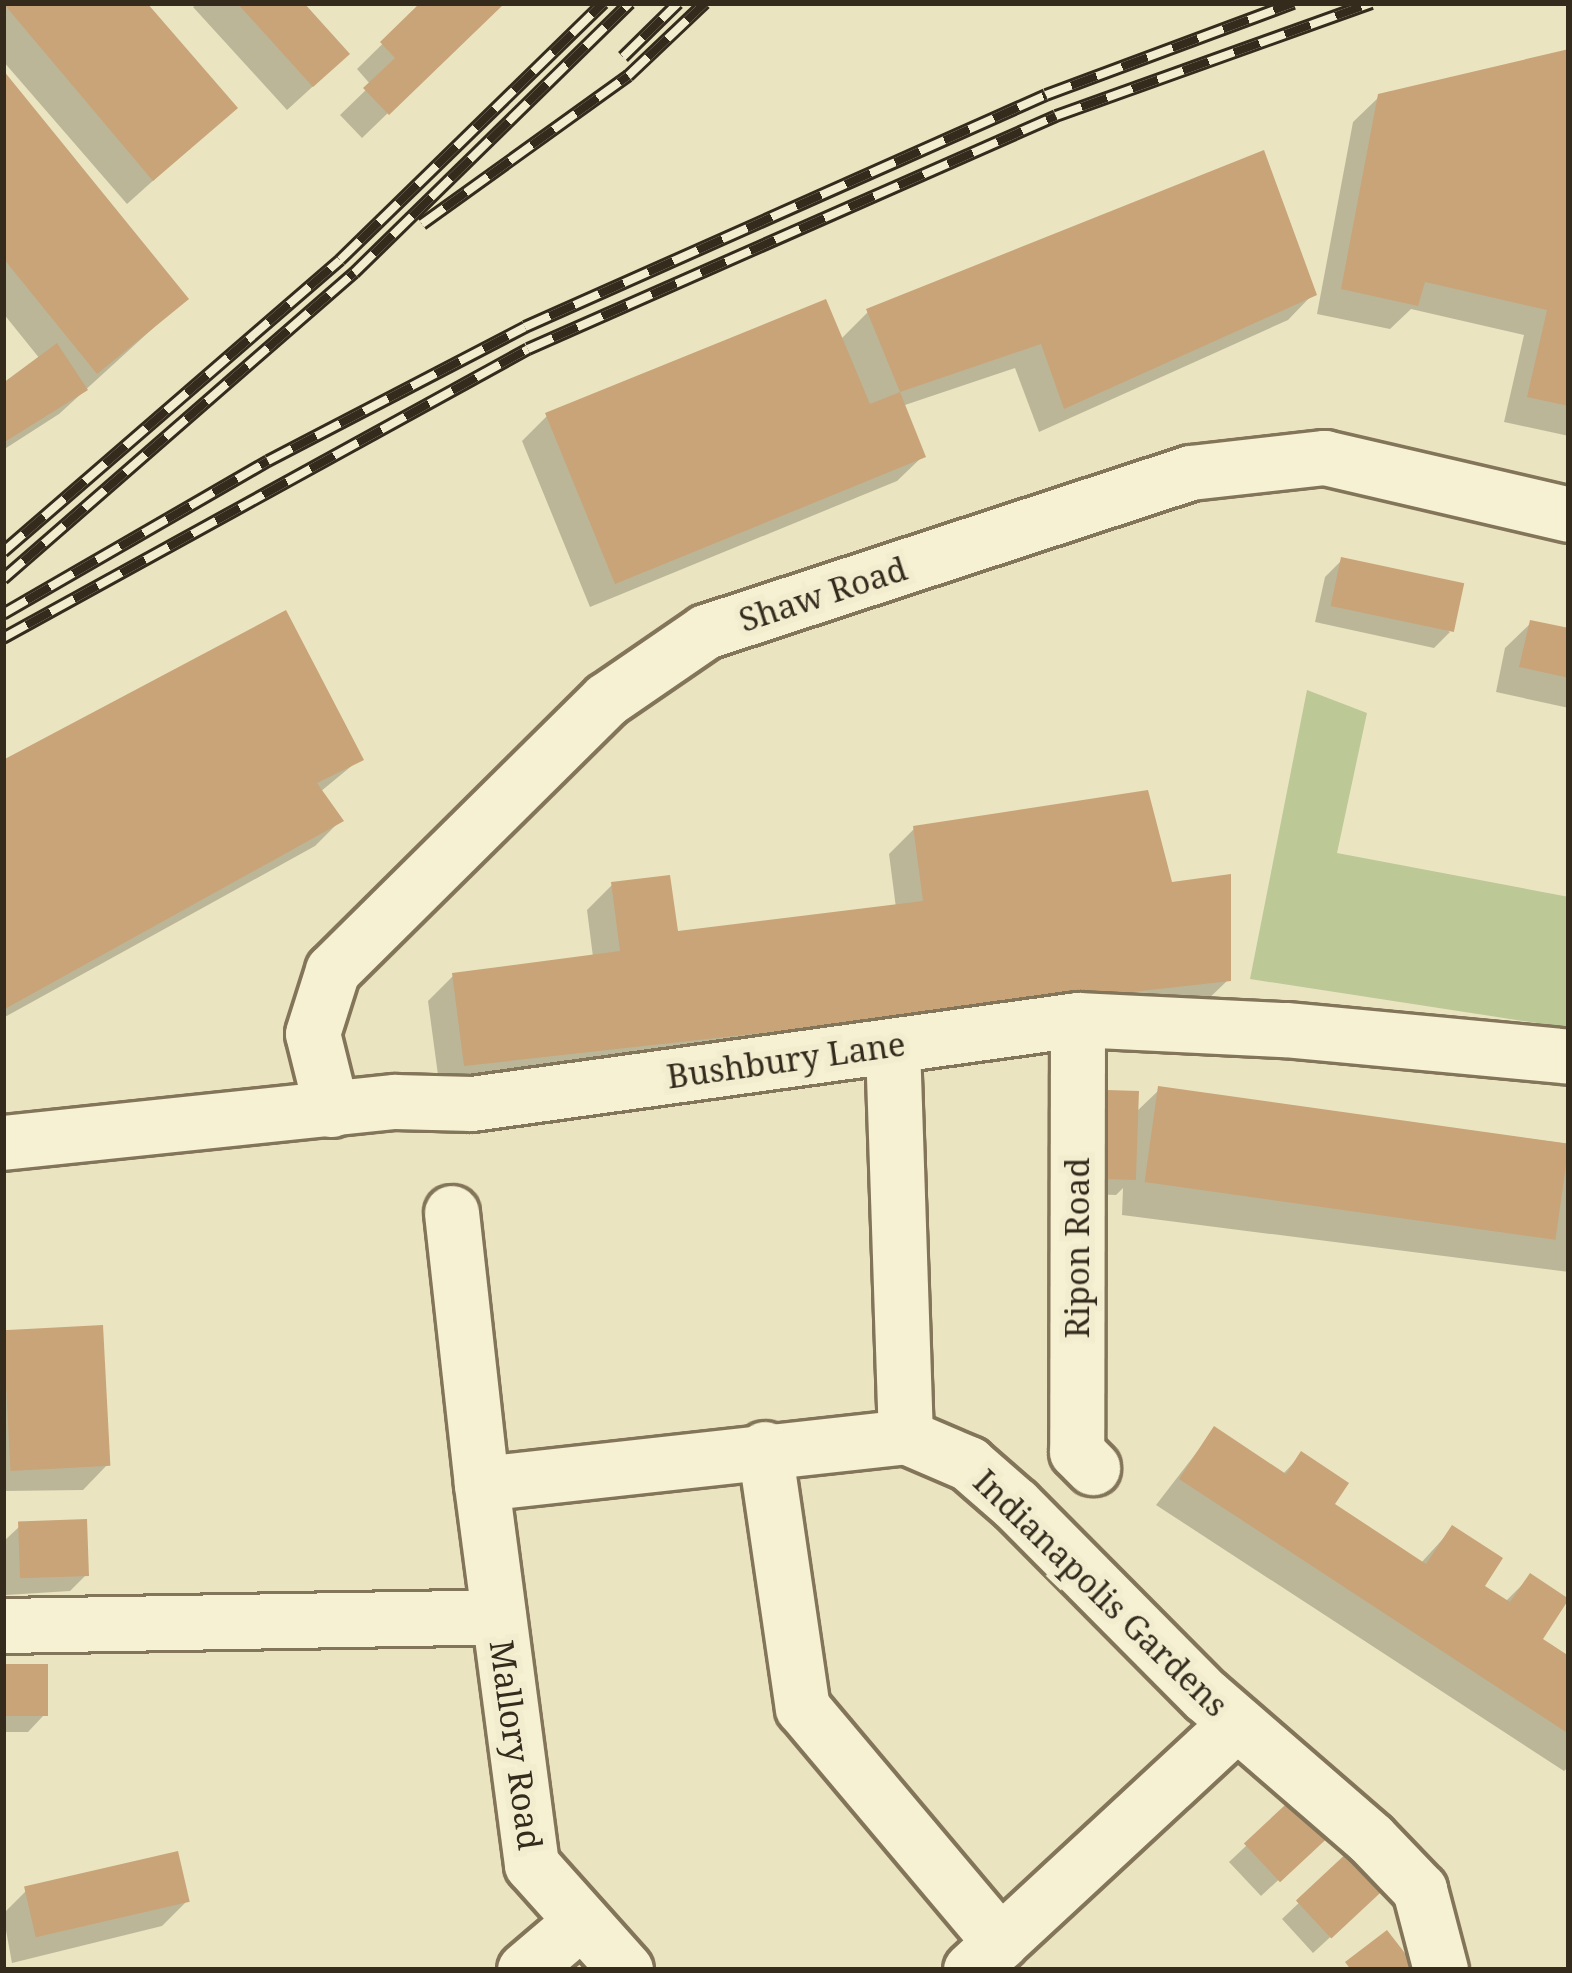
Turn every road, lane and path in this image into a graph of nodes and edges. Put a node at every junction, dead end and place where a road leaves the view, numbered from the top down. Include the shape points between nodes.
1 (1569, 515) edge
2 (1078, 1020) junction
3 (893, 1046) junction
4 (1569, 1058) edge
5 (332, 1110) junction
6 (3, 1143) edge
7 (452, 1213) dead end
8 (906, 1437) junction
9 (765, 1449) junction
10 (1094, 1468) dead end
11 (492, 1483) junction
12 (499, 1616) junction
13 (3, 1626) edge
14 (1252, 1737) junction
15 (573, 1915) junction
16 (986, 1957) edge
17 (525, 1970) edge
18 (626, 1970) edge
19 (1441, 1970) edge

1 - 5 street, Shaw Road via 1325,458 1191,473 706,632 607,700 333,970 313,1034
2 - 3 street, Bushbury Lane
2 - 4 street, Bushbury Lane via 1286,1030
2 - 10 street, Ripon Road via 1077,1452
3 - 5 street, Bushbury Lane via 472,1104
3 - 8 street
5 - 6 street, Bushbury Lane
7 - 11 street, Mallory Road
8 - 9 street, Indianapolis Gardens
8 - 14 street, Indianapolis Gardens via 969,1465 1016,1505
9 - 11 street, Indianapolis Gardens
9 - 16 street via 803,1708
11 - 12 street, Mallory Road
12 - 13 street
12 - 15 street, Mallory Road via 532,1865
14 - 16 street
14 - 19 street, Indianapolis Gardens via 1420,1890
15 - 17 street via 572,1930
15 - 18 street, Mallory Road

